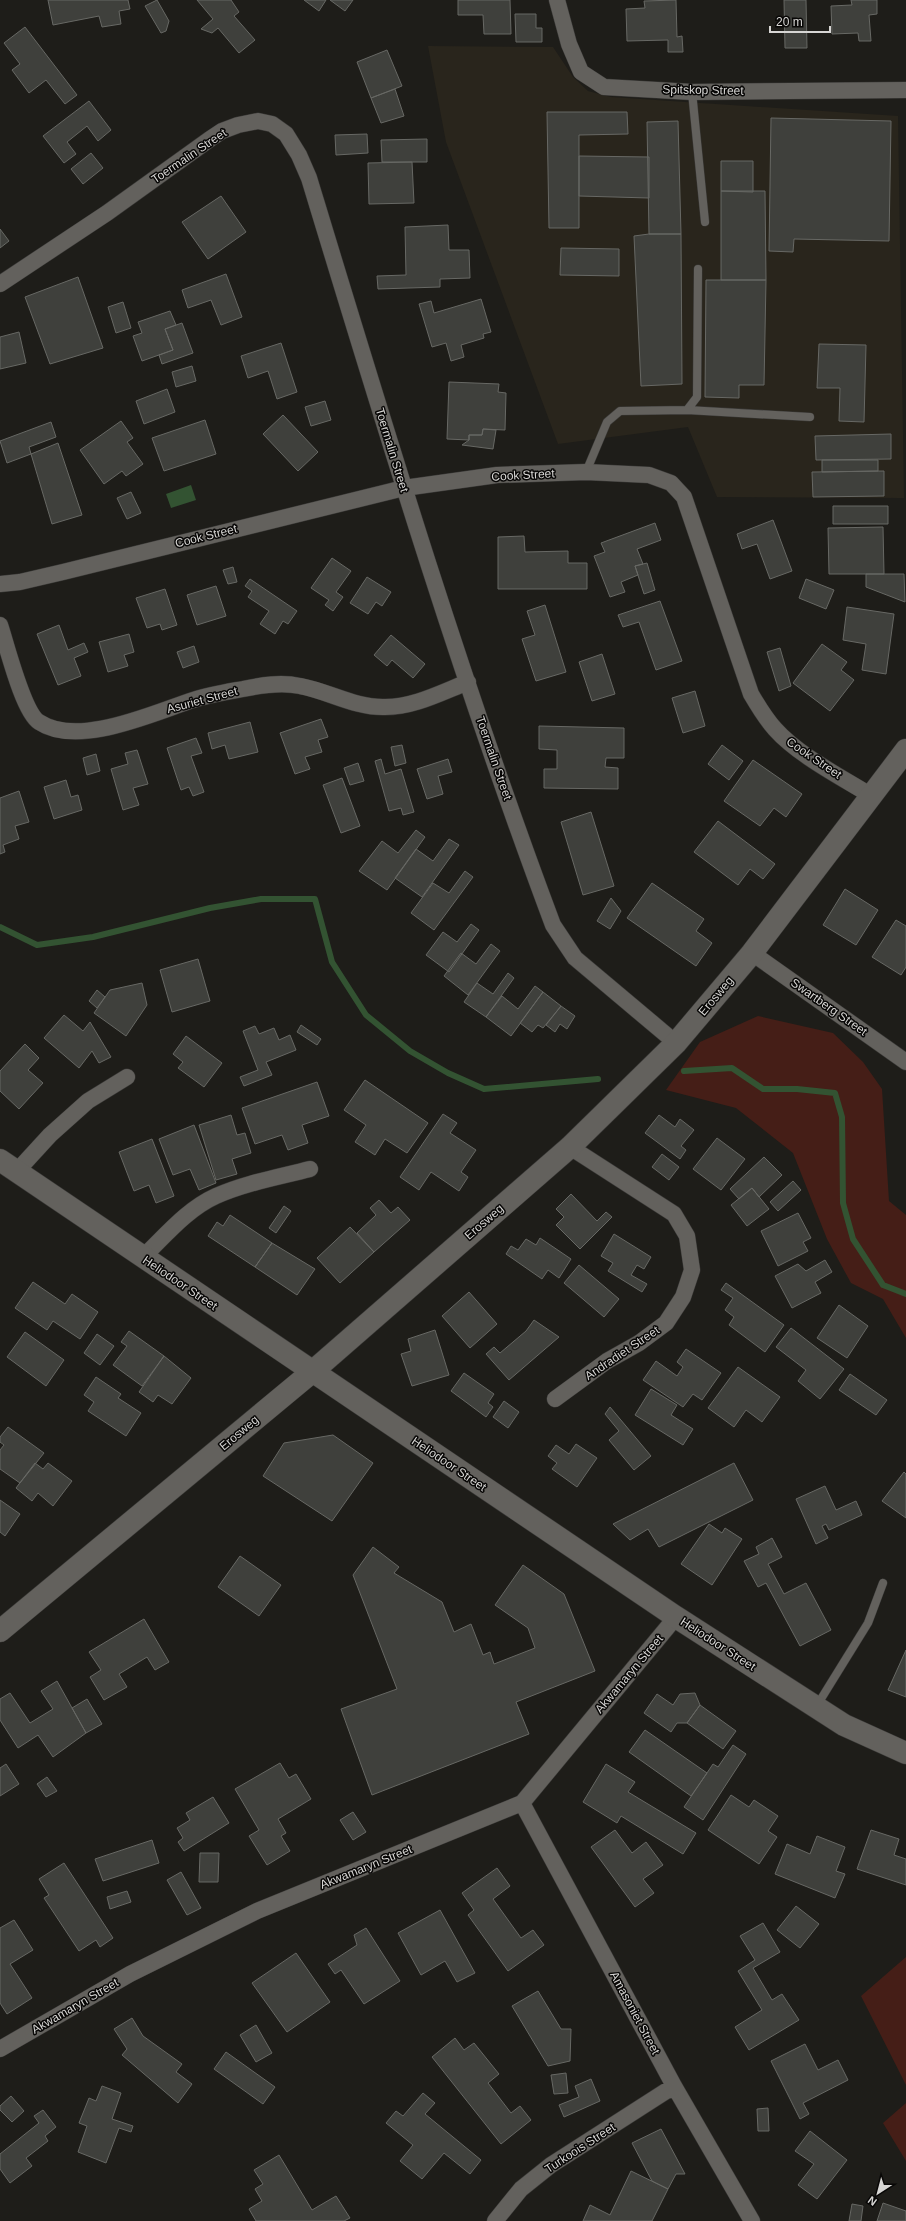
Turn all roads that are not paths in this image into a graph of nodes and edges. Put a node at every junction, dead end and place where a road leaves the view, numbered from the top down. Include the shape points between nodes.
1 (557, 0) edge
2 (906, 90) edge
3 (692, 92) junction
4 (705, 222) dead end
5 (698, 269) dead end
6 (0, 284) edge
7 (687, 410) junction
8 (810, 417) dead end
9 (586, 472) junction
10 (404, 488) junction
11 (0, 584) edge
12 (0, 625) edge
13 (468, 682) junction
14 (906, 750) edge
15 (870, 796) junction
16 (752, 953) junction
17 (676, 1043) junction
18 (906, 1062) edge
19 (126, 1077) dead end
20 (570, 1147) junction
21 (8, 1166) edge
22 (310, 1169) dead end
23 (143, 1257) junction
24 (312, 1372) junction
25 (555, 1399) dead end
26 (883, 1583) dead end
27 (676, 1617) junction
28 (0, 1631) edge
29 (816, 1707) junction
30 (906, 1753) edge
31 (522, 1804) junction
32 (0, 2049) edge
33 (674, 2086) junction
34 (495, 2221) edge
35 (752, 2221) edge

1 - 3 street, Spitskop Street via 569,44 582,72 604,87
2 - 3 street, Spitskop Street
3 - 4 lane
5 - 7 lane via 697,397
6 - 10 street, Toermalin Street via 107,213 222,131 258,121 272,124 286,134 299,155 308,178
7 - 8 lane
7 - 9 lane via 620,411 607,422
9 - 10 street, Cook Street via 497,475
9 - 15 street, Cook Street via 649,476 671,483 684,497 751,694 763,715 793,745
10 - 11 street, Cook Street via 41,577
10 - 13 street, Toermalin Street
12 - 13 street, Asuriet Street via 24,701 38,722 54,729 84,732 119,725 195,700 275,684 300,686 366,706 383,708 408,706
13 - 17 street, Toermalin Street via 553,925 575,958
14 - 15 street, Erosweg
15 - 16 street, Erosweg
16 - 17 street, Erosweg
16 - 18 street, Swartberg Street
17 - 20 street, Erosweg
19 - 21 street via 88,1101 50,1135
20 - 24 street, Erosweg
20 - 25 street, Andradiet Street via 674,1214 687,1236 692,1270 682,1297 666,1323
21 - 23 street, Heliodoor Street
22 - 23 street via 214,1196 185,1216
23 - 24 street, Heliodoor Street
24 - 27 street, Heliodoor Street
24 - 28 street, Erosweg
26 - 29 lane via 868,1623
27 - 29 street, Heliodoor Street
27 - 31 street, Akwamaryn Street
29 - 30 street, Heliodoor Street via 844,1725
31 - 32 street, Akwamaryn Street via 257,1911 130,1974
31 - 33 street, Amasoniet Street
33 - 34 street, Turkoois Street via 551,2164 521,2189
33 - 35 street, Amasoniet Street

